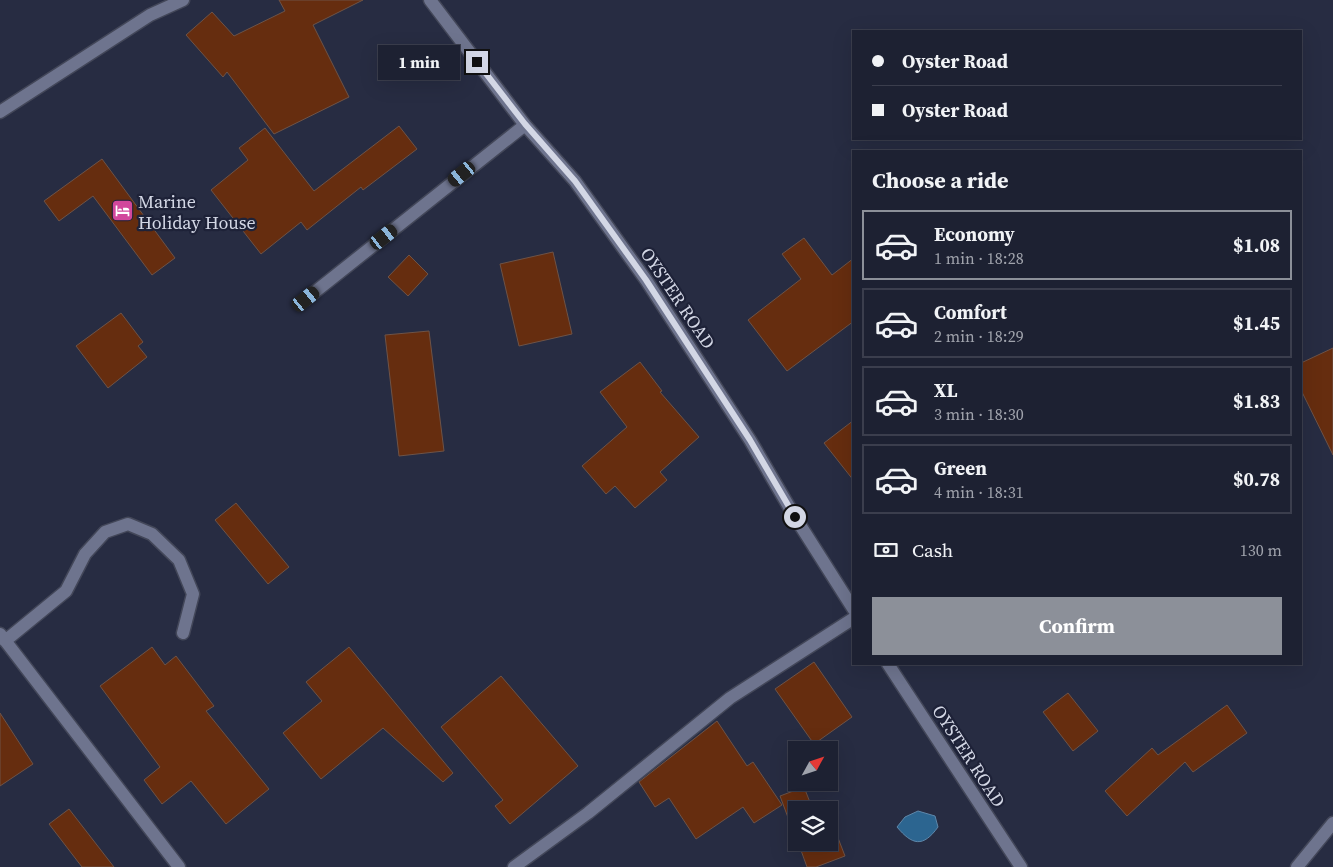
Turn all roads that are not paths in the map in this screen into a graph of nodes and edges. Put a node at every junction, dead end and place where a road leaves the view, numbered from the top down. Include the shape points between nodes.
1 (183, 0) edge
2 (430, 0) edge
3 (0, 112) edge
4 (525, 124) junction
5 (306, 299) dead end
6 (852, 607) edge
7 (852, 619) edge
8 (184, 633) dead end
9 (2, 638) edge
10 (889, 665) edge
11 (1333, 823) edge
12 (179, 867) edge
13 (514, 867) edge
14 (1020, 867) edge
15 (1297, 867) edge

1 - 3 street via 150,16
2 - 4 street, OYSTER ROAD
4 - 5 street
4 - 6 street, OYSTER ROAD via 575,181 646,280 750,440
7 - 13 street via 730,698 588,813
8 - 9 street via 193,594 179,560 152,534 128,524 105,532 85,554 66,591
9 - 12 street
10 - 14 street, OYSTER ROAD
11 - 15 street

